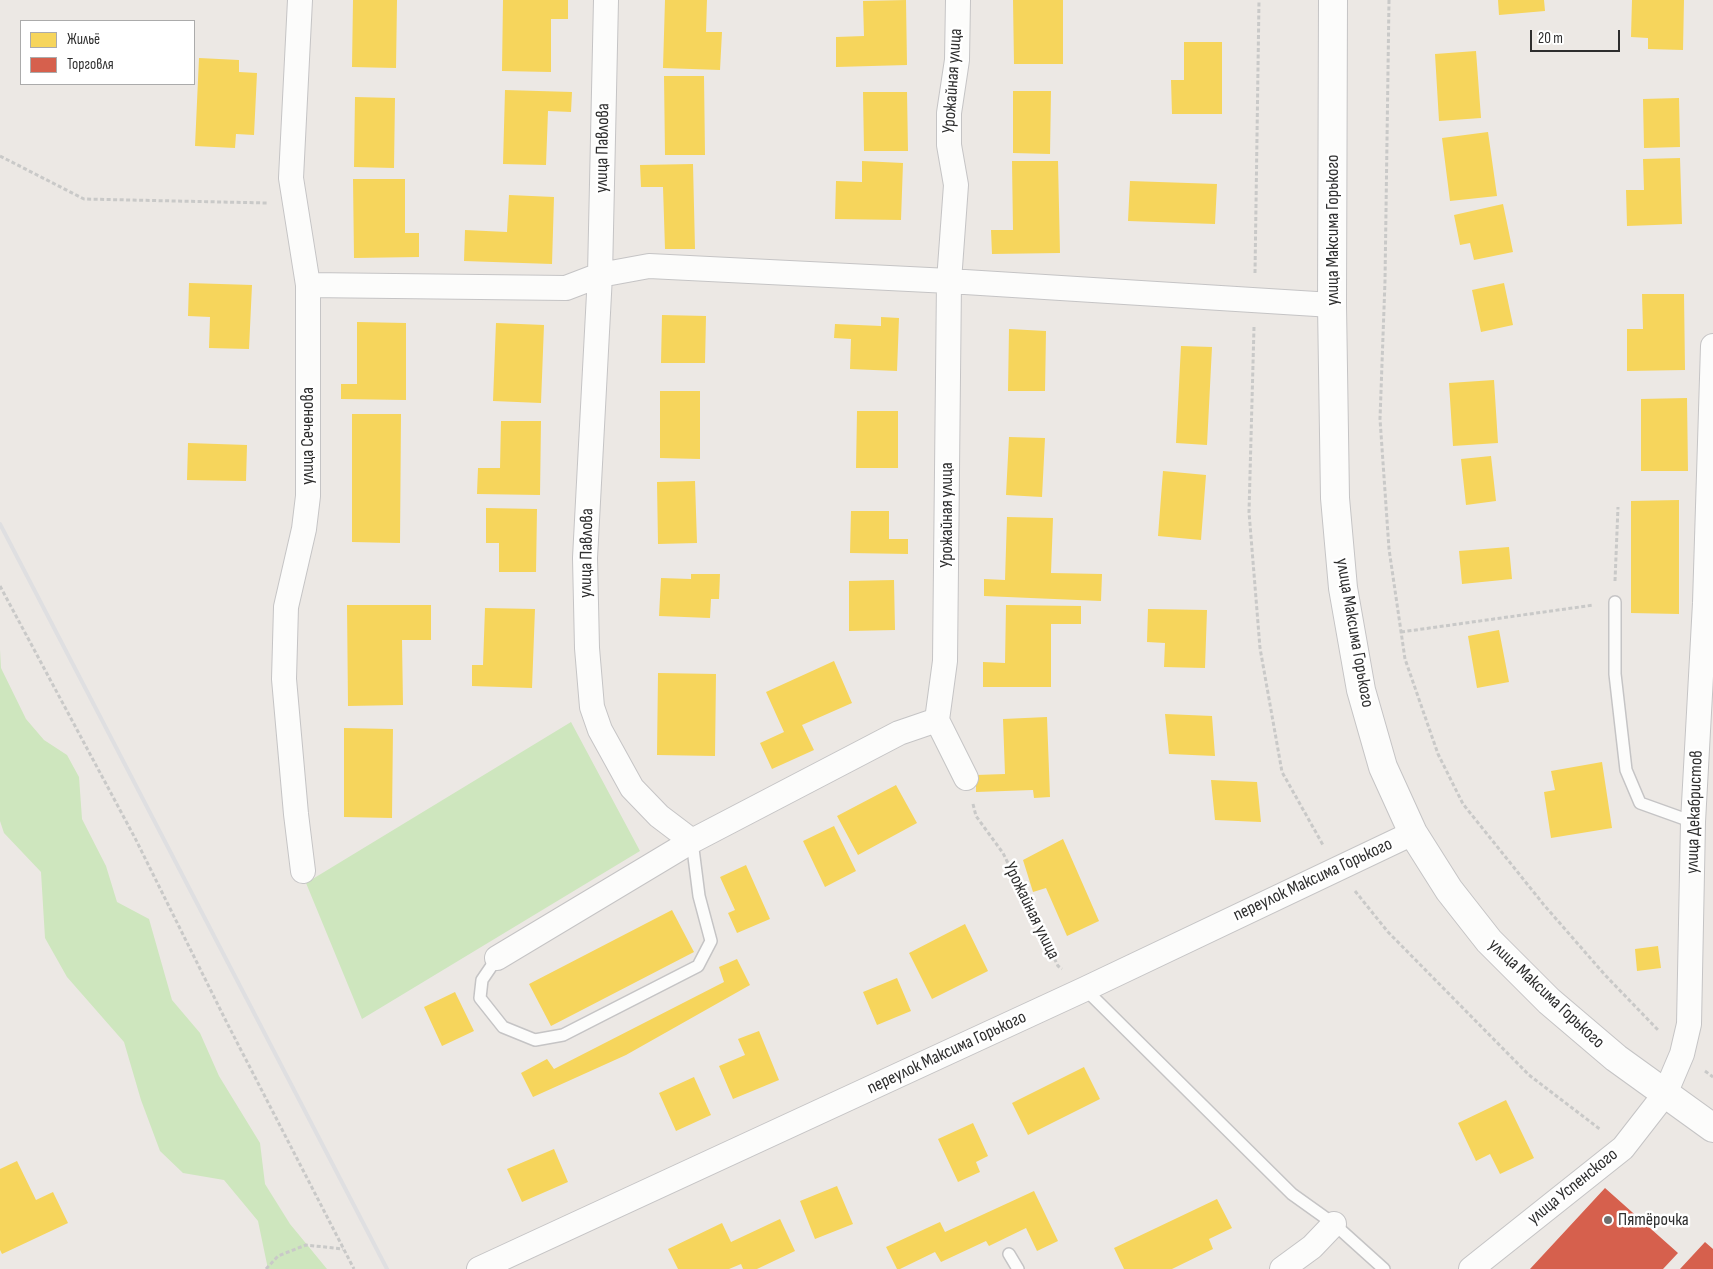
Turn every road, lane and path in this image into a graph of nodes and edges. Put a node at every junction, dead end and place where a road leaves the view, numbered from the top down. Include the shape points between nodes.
1 (300, 0) edge
2 (606, 0) edge
3 (958, 0) edge
4 (1259, 0) edge
5 (1334, 0) edge
6 (1389, 0) edge
7 (0, 156) edge
8 (295, 204) junction
9 (600, 275) junction
10 (949, 281) junction
11 (308, 285) junction
12 (1255, 300) junction
13 (1332, 305) junction
14 (1713, 346) edge
15 (1618, 507) dead end
16 (0, 586) edge
17 (1614, 602) junction
18 (1401, 632) junction
19 (937, 720) junction
20 (966, 778) joint
21 (1693, 822) junction
22 (1413, 833) junction
23 (692, 841) junction
24 (1337, 869) junction
25 (304, 871) dead end
26 (498, 958) joint
27 (1085, 989) junction
28 (1682, 1054) junction
29 (1665, 1094) junction
30 (1713, 1128) edge
31 (1623, 1148) junction
32 (1334, 1224) junction
33 (344, 1250) junction
34 (1009, 1254) dead end
35 (266, 1269) edge
36 (354, 1269) edge
37 (479, 1269) edge
38 (1018, 1269) edge
39 (1282, 1269) edge
40 (1384, 1269) edge
41 (1471, 1269) edge

1 - 8 street, улица Сеченова via 291,178
2 - 9 street, улица Павлова
3 - 10 street, Урожайная улица via 958,60 949,113 949,145 956,185
4 - 12 path
5 - 13 street, улица Максима Горького
6 - 18 path via 1380,420 1389,549
7 - 8 path via 84,199
8 - 11 street, улица Сеченова
9 - 10 street via 649,266
9 - 11 street via 566,288
9 - 23 street, улица Павлова via 585,558 592,707 600,730 632,788 659,816
10 - 12 street
10 - 19 street, Урожайная улица via 945,661
11 - 25 street, улица Сеченова via 308,496 286,607 284,679
12 - 13 street
12 - 24 path via 1249,512 1260,648 1282,772
13 - 22 street, улица Максима Горького via 1335,498 1343,588 1361,690 1383,767
14 - 21 street, улица Декабристов via 1705,603
15 - 17 path
16 - 33 path via 135,838
17 - 18 path
17 - 21 lane via 1615,674 1626,770 1640,803
18 - 28 path via 1405,659 1438,754 1464,804 1544,905 1605,975
19 - 20 street
19 - 23 street via 899,733
20 - 27 path, Урожайная улица via 976,816 1003,853 1058,966
21 - 28 street, улица Декабристов via 1689,1024
22 - 24 street, переулок Максима Горького
22 - 29 street, улица Максима Горького via 1449,890 1488,941 1549,1001 1616,1058
23 - 26 street
23 - 26 lane via 699,896 711,941 698,966 563,1035 534,1040 502,1027 480,998 482,980
24 - 27 street, переулок Максима Горького
24 - 31 path via 1388,932 1529,1075
27 - 32 lane via 1292,1194
27 - 37 street, переулок Максима Горького
28 - 29 street, улица Декабристов
29 - 30 street, улица Максима Горького
29 - 31 street, улица Успенского
31 - 41 street, улица Успенского
32 - 39 street via 1312,1247
32 - 40 lane
33 - 35 path via 306,1246 278,1256
33 - 36 path
34 - 38 lane

